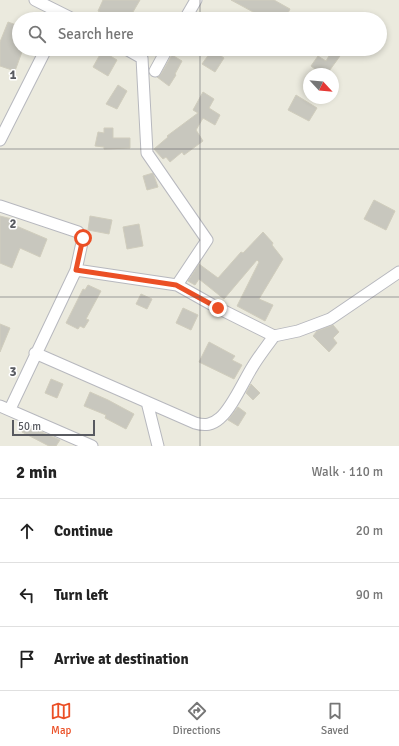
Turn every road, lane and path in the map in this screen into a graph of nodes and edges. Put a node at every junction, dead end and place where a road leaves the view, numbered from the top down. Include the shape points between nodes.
1 (35, 0) edge
2 (196, 0) edge
3 (57, 12) edge
4 (189, 12) edge
5 (42, 56) edge
6 (138, 56) edge
7 (163, 56) edge
8 (154, 71) dead end
9 (0, 140) edge
10 (0, 206) edge
11 (76, 270) junction
12 (399, 272) edge
13 (176, 285) junction
14 (274, 336) junction
15 (35, 353) junction
16 (147, 402) junction
17 (5, 408) edge
18 (68, 441) edge
19 (92, 446) edge
20 (158, 446) edge

1 - 3 street
2 - 4 street
5 - 9 street
6 - 13 street via 142,58 147,153 207,240
7 - 8 street
10 - 11 street via 78,232 83,238
11 - 13 street
11 - 15 street
12 - 14 street via 330,319 298,331
13 - 14 street
14 - 16 street via 228,409 213,423 205,426 195,423
15 - 16 street
15 - 17 street
16 - 20 street
17 - 18 street
18 - 19 street

